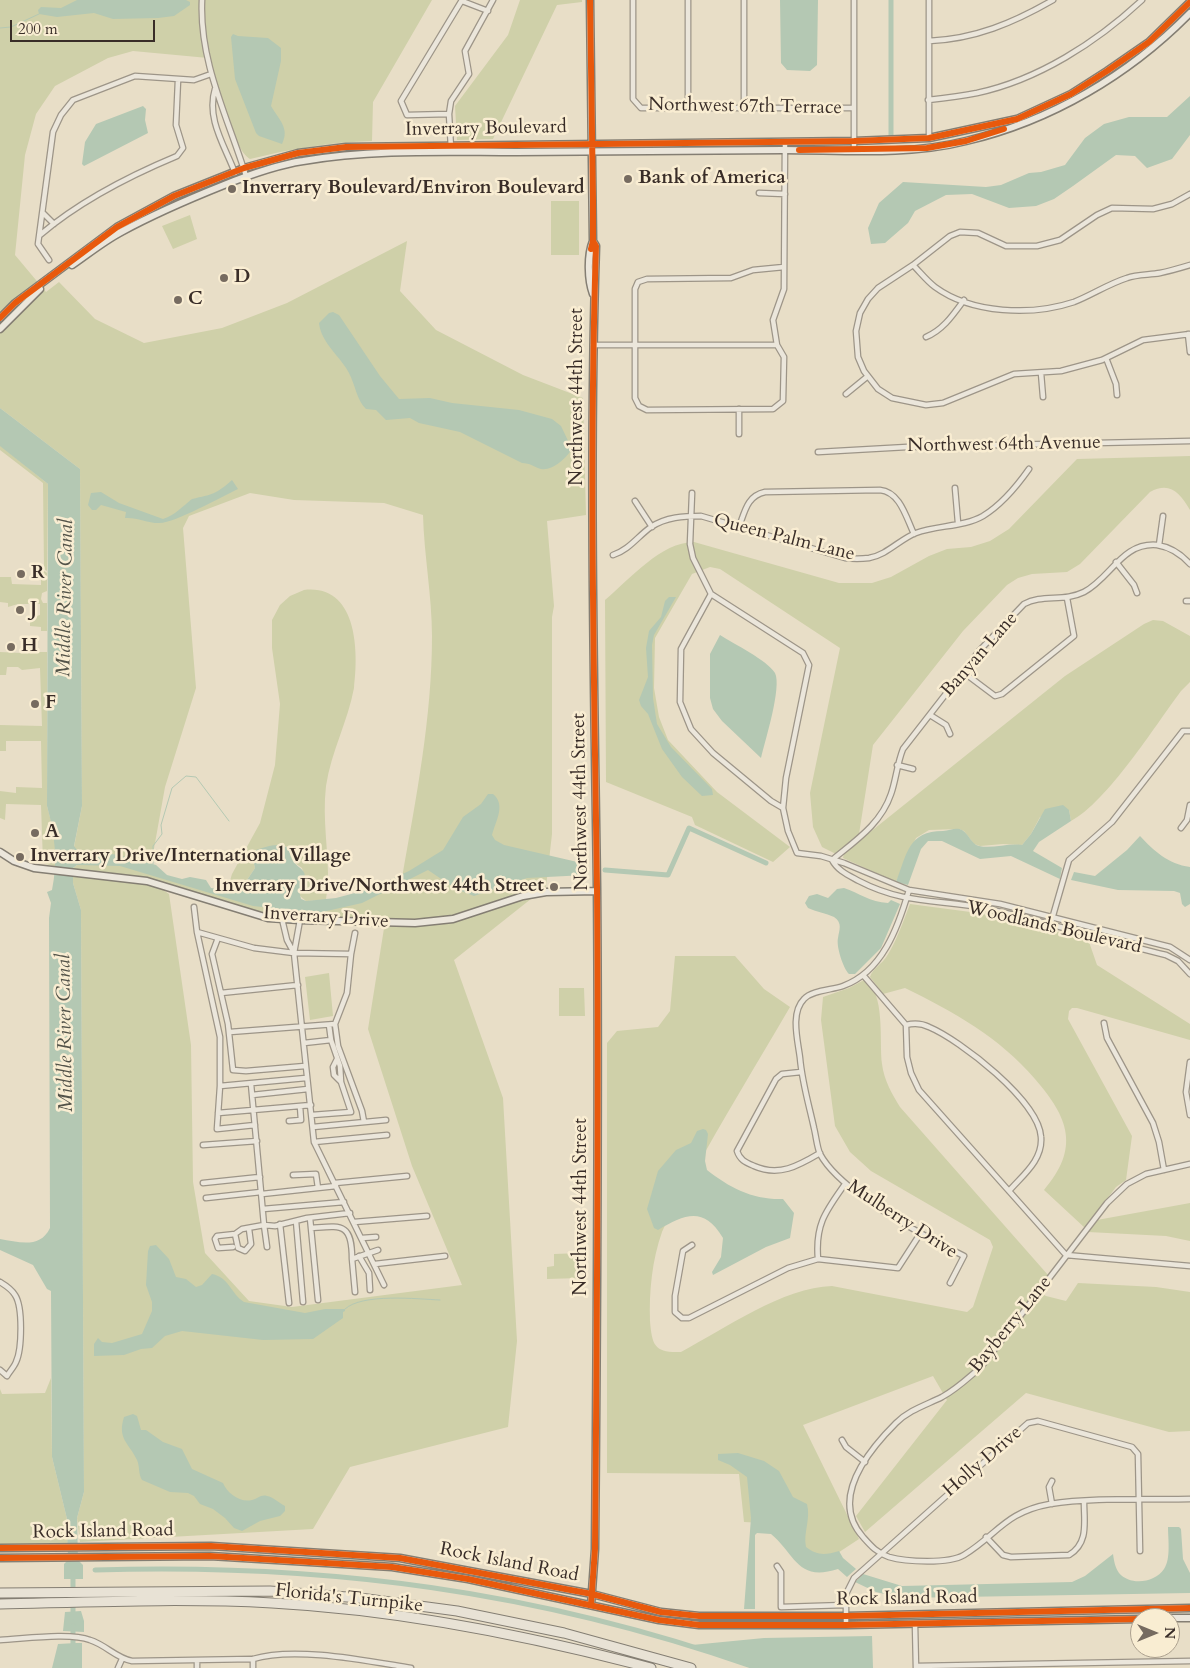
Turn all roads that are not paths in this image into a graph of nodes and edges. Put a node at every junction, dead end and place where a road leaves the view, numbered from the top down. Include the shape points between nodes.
1 (202, 0) edge
2 (462, 0) edge
3 (493, 0) edge
4 (590, 0) edge
5 (633, 0) edge
6 (688, 0) edge
7 (744, 0) edge
8 (854, 0) edge
9 (930, 0) edge
10 (1053, 0) edge
11 (1142, 0) edge
12 (1190, 2) edge
13 (488, 11) junction
14 (1190, 14) edge
15 (929, 41) junction
16 (211, 74) junction
17 (178, 80) junction
18 (215, 89) junction
19 (928, 100) junction
20 (688, 108) junction
21 (854, 108) junction
22 (744, 109) junction
23 (449, 114) junction
24 (929, 138) junction
25 (854, 141) junction
26 (785, 142) junction
27 (592, 143) junction
28 (702, 143) junction
29 (451, 144) junction
30 (784, 150) junction
31 (854, 150) junction
32 (702, 151) junction
33 (452, 152) junction
34 (592, 152) junction
35 (244, 168) junction
36 (234, 171) junction
37 (246, 176) junction
38 (237, 180) junction
39 (759, 193) dead end
40 (785, 194) junction
41 (1190, 194) edge
42 (43, 213) junction
43 (54, 224) junction
44 (40, 236) junction
45 (49, 260) dead end
46 (914, 265) junction
47 (1190, 265) edge
48 (784, 267) junction
49 (964, 300) junction
50 (0, 318) edge
51 (0, 328) edge
52 (1189, 334) edge
53 (926, 337) dead end
54 (593, 345) junction
55 (635, 345) junction
56 (777, 345) junction
57 (1190, 352) edge
58 (1106, 358) junction
59 (1041, 373) junction
60 (868, 376) junction
61 (846, 394) dead end
62 (1117, 395) dead end
63 (1043, 397) dead end
64 (739, 409) junction
65 (739, 434) dead end
66 (1190, 441) edge
67 (818, 452) dead end
68 (1029, 469) dead end
69 (955, 488) dead end
70 (692, 493) dead end
71 (635, 501) dead end
72 (691, 516) junction
73 (1163, 516) dead end
74 (958, 523) junction
75 (652, 527) junction
76 (739, 527) junction
77 (914, 534) junction
78 (1159, 546) junction
79 (613, 555) dead end
80 (1116, 562) junction
81 (1190, 564) edge
82 (1137, 593) dead end
83 (711, 594) junction
84 (1067, 598) junction
85 (963, 672) junction
86 (930, 715) junction
87 (1190, 730) edge
88 (950, 734) dead end
89 (897, 765) junction
90 (913, 769) dead end
91 (1190, 805) edge
92 (783, 808) junction
93 (1182, 828) dead end
94 (0, 852) edge
95 (832, 860) junction
96 (909, 890) junction
97 (597, 891) junction
98 (906, 899) junction
99 (194, 907) dead end
100 (1052, 916) junction
101 (282, 919) junction
102 (300, 920) junction
103 (1050, 926) junction
104 (197, 932) junction
105 (355, 933) dead end
106 (218, 938) junction
107 (298, 939) junction
108 (287, 940) junction
109 (294, 952) junction
110 (351, 954) junction
111 (1190, 960) edge
112 (1190, 974) edge
113 (863, 975) junction
114 (298, 984) junction
115 (221, 992) junction
116 (1104, 1023) dead end
117 (335, 1024) junction
118 (329, 1025) junction
119 (906, 1025) junction
120 (303, 1026) junction
121 (230, 1032) junction
122 (331, 1040) junction
123 (304, 1043) junction
124 (1190, 1062) edge
125 (305, 1066) junction
126 (801, 1072) junction
127 (306, 1078) junction
128 (251, 1084) junction
129 (220, 1086) junction
130 (308, 1089) junction
131 (252, 1095) junction
132 (311, 1105) junction
133 (300, 1106) junction
134 (254, 1110) junction
135 (362, 1111) junction
136 (351, 1112) junction
137 (218, 1113) junction
138 (312, 1115) junction
139 (1190, 1115) edge
140 (386, 1120) dead end
141 (289, 1121) dead end
142 (364, 1122) junction
143 (255, 1125) junction
144 (313, 1127) junction
145 (387, 1135) dead end
146 (257, 1141) junction
147 (314, 1142) junction
148 (203, 1145) dead end
149 (820, 1154) junction
150 (1190, 1164) edge
151 (1164, 1170) junction
152 (292, 1175) dead end
153 (407, 1176) dead end
154 (260, 1177) junction
155 (203, 1183) dead end
156 (845, 1184) junction
157 (336, 1185) junction
158 (318, 1188) junction
159 (1009, 1191) junction
160 (262, 1193) junction
161 (206, 1198) dead end
162 (344, 1202) junction
163 (263, 1209) junction
164 (350, 1213) junction
165 (427, 1216) dead end
166 (310, 1218) junction
167 (296, 1221) junction
168 (354, 1222) junction
169 (280, 1224) junction
170 (264, 1225) junction
171 (311, 1228) junction
172 (249, 1229) junction
173 (235, 1234) junction
174 (920, 1234) junction
175 (376, 1236) dead end
176 (362, 1238) junction
177 (692, 1244) dead end
178 (233, 1246) dead end
179 (267, 1246) dead end
180 (378, 1250) dead end
181 (369, 1252) junction
182 (1066, 1255) junction
183 (359, 1256) junction
184 (446, 1256) dead end
185 (352, 1259) junction
186 (818, 1259) junction
187 (375, 1264) junction
188 (1190, 1266) edge
189 (0, 1282) edge
190 (950, 1283) dead end
191 (384, 1285) dead end
192 (370, 1290) dead end
193 (355, 1292) dead end
194 (318, 1300) dead end
195 (303, 1302) dead end
196 (289, 1303) dead end
197 (0, 1370) edge
198 (842, 1440) dead end
199 (865, 1462) junction
200 (1052, 1482) dead end
201 (1190, 1499) edge
202 (1139, 1500) junction
203 (1084, 1502) junction
204 (1052, 1504) junction
205 (986, 1536) junction
206 (0, 1548) edge
207 (1140, 1551) dead end
208 (879, 1553) junction
209 (0, 1558) edge
210 (777, 1566) dead end
211 (0, 1593) edge
212 (592, 1594) junction
213 (0, 1604) edge
214 (592, 1604) junction
215 (845, 1606) junction
216 (1190, 1608) edge
217 (669, 1613) junction
218 (846, 1616) junction
219 (1130, 1619) edge
220 (668, 1622) junction
221 (915, 1624) junction
222 (846, 1625) junction
223 (0, 1640) edge
224 (122, 1659) junction
225 (253, 1659) junction
226 (197, 1660) junction
227 (1190, 1661) edge
228 (916, 1667) edge
229 (118, 1668) edge
230 (197, 1668) edge
231 (253, 1668) edge
232 (412, 1668) edge
233 (651, 1668) edge
234 (691, 1668) edge

1 - 16 street via 204,39
2 - 13 street
2 - 23 street via 400,101 410,116
3 - 13 street
4 - 27 street, Northwest 44th Street
5 - 20 street, Northwest 67th Terrace via 633,99 641,108
6 - 20 street
7 - 22 street
8 - 21 street
9 - 15 street
10 - 15 street via 985,33 957,40
11 - 19 street via 1109,30 1048,67 1003,86
12 - 24 street, Inverrary Boulevard via 1149,42 1071,94 1016,118
13 - 23 street via 466,52 469,74 451,101
14 - 31 street, Inverrary Boulevard via 1155,46 1114,76 1079,98 1020,124 966,141 927,148
15 - 19 street
16 - 17 street via 194,80
16 - 18 street
17 - 42 street via 135,76 73,100 53,132
17 - 43 street via 176,125 183,148 177,156 105,191
18 - 35 street
18 - 36 street via 213,117
19 - 24 street
20 - 22 street, Northwest 67th Terrace
21 - 22 street, Northwest 67th Terrace
21 - 25 street
23 - 29 street
24 - 25 street, Inverrary Boulevard
25 - 26 street, Inverrary Boulevard
25 - 31 street
26 - 28 street, Inverrary Boulevard
26 - 30 street
27 - 28 street, Inverrary Boulevard
27 - 29 street, Inverrary Boulevard
27 - 34 street, Northwest 44th Street
28 - 32 street
29 - 33 street
29 - 35 street, Inverrary Boulevard via 346,147 298,153
30 - 31 street, Inverrary Boulevard
30 - 32 street, Inverrary Boulevard
30 - 40 street
32 - 34 street, Inverrary Boulevard
33 - 34 street, Inverrary Boulevard
33 - 37 street, Inverrary Boulevard via 347,155 300,161
34 - 54 street, Northwest 44th Street via 593,241 590,261 594,296
35 - 36 street, Inverrary Boulevard
35 - 37 street
36 - 38 street
36 - 50 street, Inverrary Boulevard via 174,196 117,227 15,303
37 - 38 street, Inverrary Boulevard
38 - 51 street, Inverrary Boulevard via 180,202 119,233 38,290
39 - 40 street
40 - 48 street
41 - 46 street via 1172,204 1153,209 1112,208 1060,240 1036,246 1006,246 978,233 960,232 950,236
42 - 43 street
42 - 44 street
43 - 44 street
44 - 45 street via 38,244
46 - 49 street via 933,286
46 - 60 street via 885,281 860,313 856,342 858,357
47 - 49 street via 1130,277 1076,301 1050,308 1005,310
48 - 55 street via 753,270 731,278 648,279 638,282 634,288
48 - 56 street via 784,289 774,320
49 - 53 street via 936,333
52 - 57 street
52 - 58 street via 1143,340
54 - 55 street
54 - 97 street, Northwest 44th Street
55 - 56 street
55 - 64 street via 635,398 639,406 647,410
56 - 64 street via 784,357 783,401 774,409
58 - 59 street via 1061,371
58 - 62 street
59 - 60 street via 1014,374 943,403 926,405 892,398 878,390
59 - 63 street
60 - 61 street
64 - 65 street
66 - 67 street, Northwest 64th Avenue
68 - 74 street, Queen Palm Lane via 995,508 974,520
69 - 74 street
70 - 72 street
71 - 75 street
72 - 75 street, Queen Palm Lane via 665,520
72 - 76 street, Queen Palm Lane
72 - 83 street via 693,558
73 - 78 street
74 - 77 street, Queen Palm Lane
75 - 79 street, Queen Palm Lane via 622,552
76 - 77 street, Queen Palm Lane via 855,559 870,558
76 - 77 street via 749,500 756,494 880,490 895,496
78 - 80 street, Banyan Lane via 1132,549
78 - 81 street via 1174,551
80 - 82 street
80 - 84 street, Banyan Lane via 1086,591
83 - 92 street via 681,649 680,702 691,729 713,754
83 - 92 street via 803,653 809,665
84 - 85 street, Banyan Lane via 1033,599 1024,604
84 - 85 street via 1074,636 1002,694 995,696
85 - 86 street, Banyan Lane
86 - 88 street via 946,725
86 - 89 street, Banyan Lane via 903,749
87 - 100 street via 1183,731 1112,822 1069,860
89 - 90 street
89 - 95 street, Banyan Lane via 891,794 880,819
91 - 93 street
92 - 95 street, Woodlands Boulevard via 797,853
94 - 101 street, Inverrary Drive via 21,864 54,871 148,881 268,918
95 - 96 street, Woodlands Boulevard
95 - 98 street, Woodlands Boulevard via 837,868 874,889
96 - 98 street, Mulberry Drive
96 - 100 street, Woodlands Boulevard via 975,899
97 - 102 street, Inverrary Drive via 523,896 453,919 415,923
97 - 212 street, Northwest 44th Street via 596,1502
98 - 103 street, Woodlands Boulevard via 987,909
98 - 113 street, Mulberry Drive via 891,939 878,960
99 - 104 street
100 - 103 street
100 - 111 street, Woodlands Boulevard via 1170,947
101 - 102 street, Inverrary Drive
101 - 108 street
102 - 107 street
103 - 112 street, Woodlands Boulevard via 1166,955 1178,961
104 - 106 street
104 - 129 street via 220,1037
105 - 110 street
106 - 109 street via 254,948
106 - 115 street via 212,954
107 - 108 street
107 - 109 street
108 - 109 street
109 - 110 street
109 - 114 street
110 - 117 street via 346,993
113 - 119 street
113 - 126 street, Mulberry Drive via 804,999 796,1027
114 - 115 street
114 - 120 street
115 - 121 street
116 - 151 street via 1107,1038 1153,1123
117 - 118 street
117 - 135 street via 338,1046
118 - 120 street
118 - 122 street
119 - 159 street via 907,1057 920,1090
119 - 159 street via 928,1026 984,1061 1036,1118 1042,1139 1039,1153
120 - 121 street
120 - 123 street
121 - 125 street via 233,1070
122 - 123 street
122 - 136 street via 337,1059 334,1075 340,1082
123 - 125 street
124 - 139 street via 1186,1092
125 - 127 street
126 - 149 street, Mulberry Drive
126 - 149 street via 782,1074 776,1079 737,1151 743,1161 775,1171 795,1168
127 - 128 street
127 - 130 street
128 - 129 street
128 - 131 street
129 - 137 street
130 - 131 street
130 - 132 street
131 - 134 street
132 - 133 street
132 - 138 street
133 - 134 street
133 - 141 street via 301,1120
134 - 137 street
134 - 143 street
135 - 136 street
135 - 142 street
136 - 138 street
137 - 143 street via 217,1129
138 - 144 street
140 - 142 street
142 - 144 street
143 - 146 street
144 - 147 street
145 - 147 street
146 - 148 street
146 - 154 street
147 - 157 street
149 - 156 street, Mulberry Drive
150 - 151 street, Bayberry Lane
151 - 182 street, Bayberry Lane via 1126,1184
152 - 158 street via 316,1174
153 - 157 street
154 - 155 street
154 - 160 street
156 - 174 street, Mulberry Drive
156 - 186 street via 823,1215 818,1231
157 - 158 street
157 - 162 street
158 - 160 street
159 - 182 street
160 - 161 street
160 - 163 street
162 - 163 street
162 - 164 street
163 - 170 street
164 - 166 street
164 - 168 street
165 - 168 street
166 - 167 street
166 - 171 street
167 - 169 street
167 - 195 street
168 - 176 street
169 - 170 street
169 - 196 street
170 - 172 street
170 - 179 street
171 - 185 street via 341,1226 345,1229
171 - 194 street
172 - 173 street via 242,1228
172 - 173 street via 251,1244 245,1251 238,1248
173 - 178 street via 217,1236 216,1239 218,1248
174 - 186 street via 898,1268
174 - 190 street, Mulberry Drive via 964,1256
175 - 176 street
176 - 181 street
177 - 186 street via 683,1251 675,1296 675,1312 682,1318 689,1318 788,1268
180 - 181 street
181 - 183 street
181 - 187 street
182 - 188 street
182 - 199 street, Bayberry Lane via 980,1367 960,1385 897,1422
183 - 185 street
183 - 192 street via 368,1274
184 - 187 street
185 - 193 street
187 - 191 street
189 - 197 street via 19,1303 16,1362 8,1376
198 - 199 street
199 - 208 street, Bayberry Lane via 854,1478 850,1506 859,1533
200 - 204 street via 1049,1486
201 - 202 street
202 - 203 street
202 - 207 street, Holly Drive
202 - 208 street, Holly Drive via 1138,1454 1132,1448 1038,1421 1028,1423
203 - 204 street
203 - 205 street via 1082,1542 1069,1555 1002,1555
204 - 205 street via 1025,1511
205 - 208 street via 962,1556 950,1560 906,1560
206 - 212 street, Rock Island Road via 211,1546 400,1558
208 - 215 street, Holly Drive via 848,1585
209 - 214 street, Rock Island Road via 210,1556 392,1567
210 - 215 street via 781,1572 781,1607
211 - 234 highway, Florida's Turnpike via 270,1591 360,1598 457,1611 564,1633
212 - 214 street, Northwest 44th Street
212 - 217 street, Rock Island Road
213 - 233 highway, Florida's Turnpike via 185,1601 272,1603 360,1611 456,1624 561,1644
214 - 220 street, Rock Island Road
215 - 218 street, Holly Drive
216 - 218 street, Rock Island Road
217 - 218 street, Rock Island Road
217 - 220 street
218 - 222 street, Holly Drive
219 - 221 street, Rock Island Road
220 - 222 street, Rock Island Road
221 - 222 street, Rock Island Road
221 - 228 street
223 - 224 street via 60,1637 90,1640
224 - 226 street
224 - 229 street
225 - 226 street
225 - 231 street
225 - 232 street via 265,1655 298,1655
226 - 230 street
227 - 228 street

